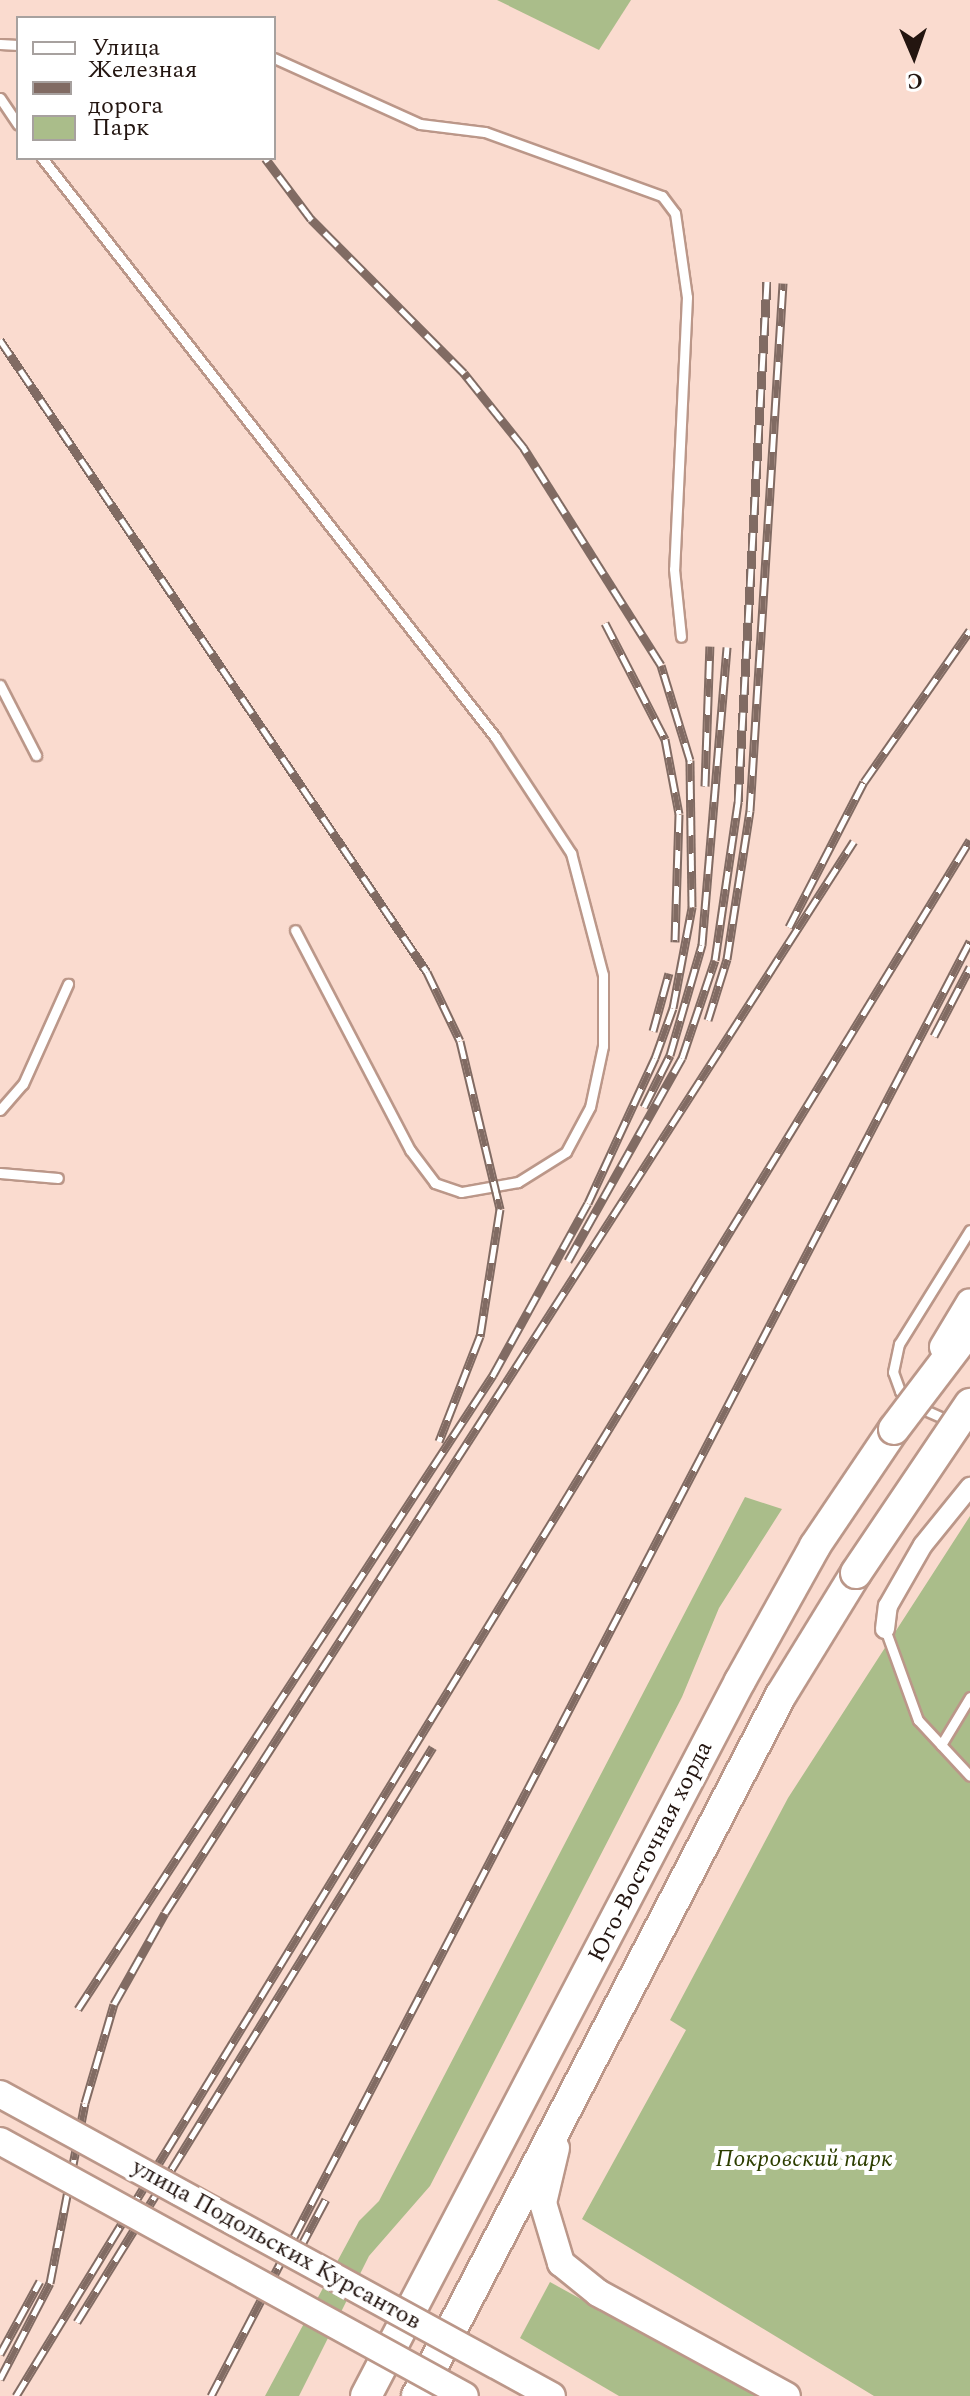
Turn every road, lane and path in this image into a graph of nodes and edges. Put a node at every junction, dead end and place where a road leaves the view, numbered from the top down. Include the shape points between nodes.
1 (276, 59) edge
2 (0, 98) edge
3 (16, 122) edge
4 (44, 160) edge
5 (681, 637) dead end
6 (0, 685) edge
7 (36, 755) dead end
8 (295, 930) dead end
9 (68, 984) dead end
10 (0, 1110) edge
11 (0, 1173) edge
12 (58, 1178) dead end
13 (970, 1230) edge
14 (970, 1302) edge
15 (970, 1329) edge
16 (970, 1404) edge
17 (894, 1429) junction
18 (970, 1430) edge
19 (970, 1487) edge
20 (885, 1629) joint
21 (970, 1697) edge
22 (941, 1745) junction
23 (970, 1776) edge
24 (575, 2088) junction
25 (0, 2094) edge
26 (0, 2141) edge
27 (366, 2396) edge
28 (417, 2396) edge
29 (465, 2396) edge
30 (552, 2396) edge
31 (787, 2396) edge

1 - 5 lane via 420,124 485,132 662,196 675,213 687,297 674,569
2 - 3 lane
4 - 8 lane via 495,737 571,853 603,975 603,1046 590,1107 566,1152 518,1182 461,1192 435,1183 410,1150
6 - 7 lane
9 - 10 lane via 23,1084
11 - 12 lane
13 - 18 lane via 899,1344 893,1372 900,1391 920,1408
14 - 17 main road, bridge
15 - 17 main road, Юго-Восточная хорда, bridge
16 - 24 main road, Юго-Восточная хорда, bridge via 781,1695
17 - 27 main road, Юго-Восточная хорда via 815,1546
19 - 20 street via 923,1545 888,1606
20 - 22 lane via 918,1720
21 - 22 lane
22 - 23 lane
24 - 28 main road, Юго-Восточная хорда
24 - 31 main road via 544,2193 545,2225 561,2263 598,2293
25 - 30 main road, улица Подольских Курсантов, bridge
26 - 29 main road, улица Подольских Курсантов, bridge

